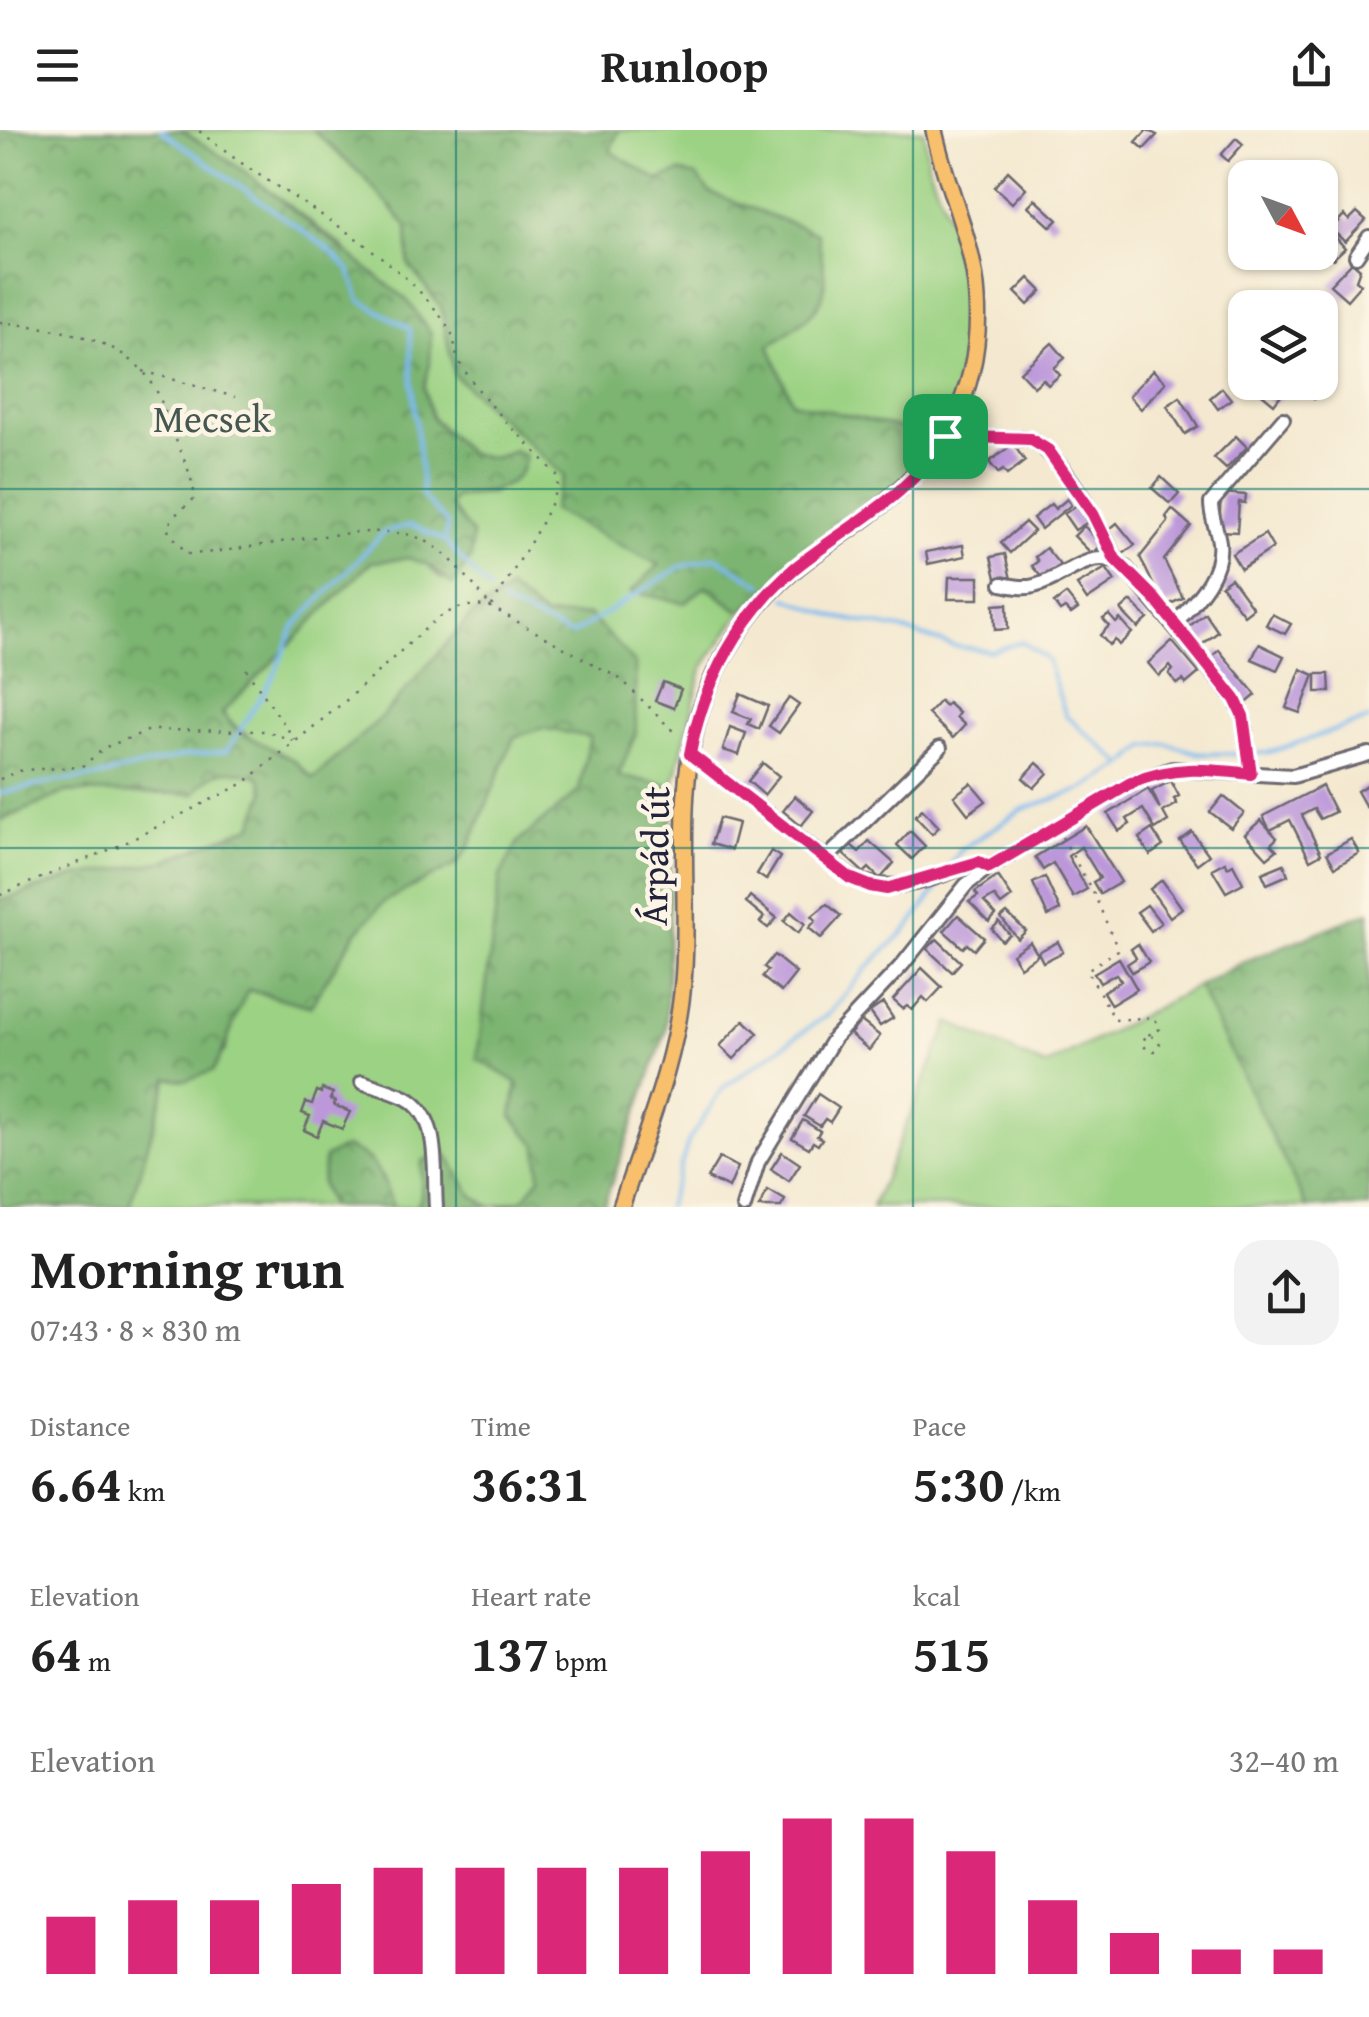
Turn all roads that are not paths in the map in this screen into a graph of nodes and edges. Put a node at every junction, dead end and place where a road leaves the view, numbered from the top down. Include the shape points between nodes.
1 (934, 130) edge
2 (1369, 237) edge
3 (1356, 256) dead end
4 (1283, 419) dead end
5 (945, 436) junction
6 (1115, 559) junction
7 (1002, 584) dead end
8 (1174, 624) junction
9 (692, 747) junction
10 (940, 748) dead end
11 (1369, 754) edge
12 (1250, 768) junction
13 (826, 859) junction
14 (989, 867) junction
15 (362, 1082) dead end
16 (436, 1207) edge
17 (620, 1207) edge
18 (744, 1207) edge

1 - 5 main road, Árpád út via 977,296 976,355
2 - 3 street
4 - 8 street via 1212,503 1219,541 1214,574
5 - 6 street via 1030,439 1048,450
5 - 9 main road, Árpád út via 905,486 796,568 749,618 718,666
6 - 7 street via 1080,564 1034,586
6 - 8 street
8 - 12 street via 1235,699
9 - 13 street
9 - 17 main road, Árpád út via 685,787 679,1016
10 - 13 street
11 - 12 street via 1293,776
12 - 14 street via 1154,774
13 - 14 street via 850,878 887,889 979,862
14 - 18 street via 834,1038 758,1162
15 - 16 street via 408,1099 425,1115

